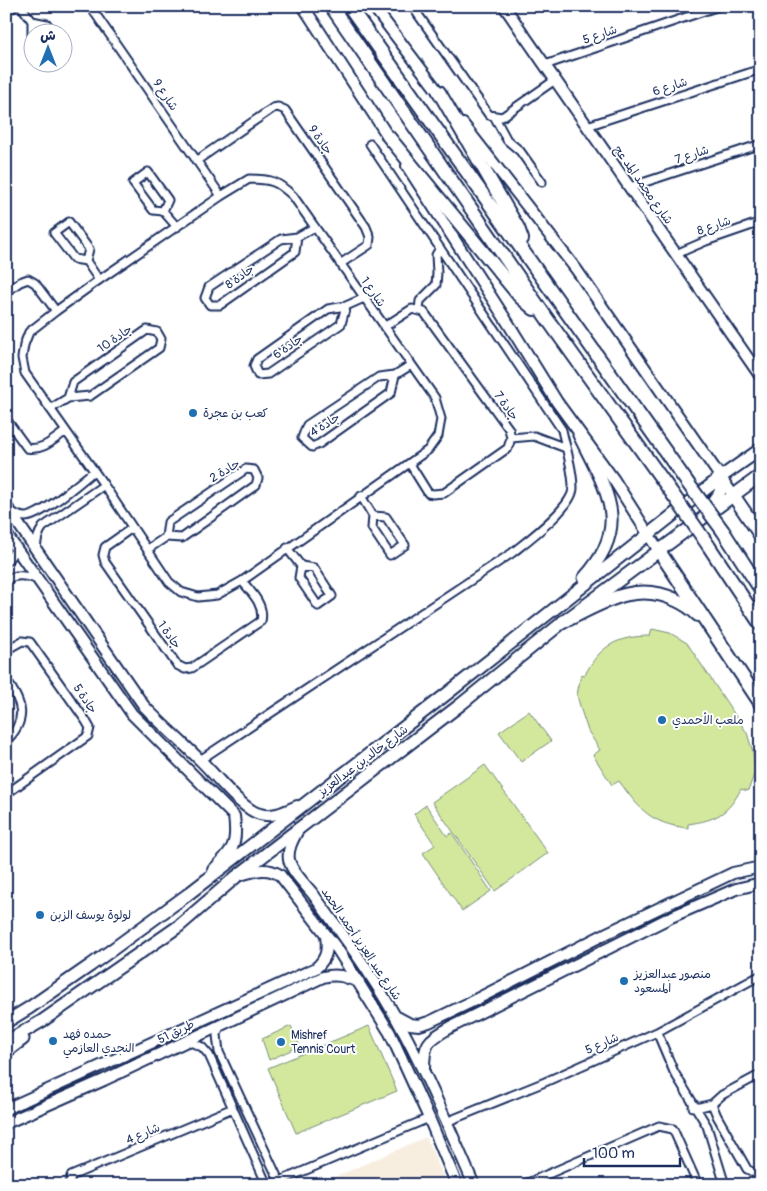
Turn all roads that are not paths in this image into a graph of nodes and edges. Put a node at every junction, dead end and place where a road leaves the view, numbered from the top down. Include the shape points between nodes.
1 (15, 6) edge
2 (21, 6) edge
3 (90, 6) edge
4 (303, 6) edge
5 (330, 6) edge
6 (349, 6) edge
7 (412, 6) edge
8 (504, 6) edge
9 (719, 6) edge
10 (376, 8) edge
11 (6, 12) edge
12 (32, 21) joint
13 (37, 22) edge
14 (545, 66) junction
15 (761, 69) edge
16 (555, 80) junction
17 (439, 92) junction
18 (494, 116) junction
19 (587, 126) junction
20 (388, 136) junction
21 (370, 144) dead end
22 (761, 144) edge
23 (196, 160) junction
24 (542, 182) dead end
25 (630, 188) junction
26 (221, 196) junction
27 (163, 211) junction
28 (761, 222) edge
29 (177, 227) junction
30 (315, 227) junction
31 (297, 237) junction
32 (440, 248) junction
33 (676, 254) junction
34 (529, 258) junction
35 (86, 261) junction
36 (340, 264) junction
37 (99, 280) junction
38 (6, 292) edge
39 (364, 298) junction
40 (346, 306) junction
41 (56, 310) junction
42 (419, 310) junction
43 (548, 320) junction
44 (384, 327) junction
45 (411, 365) junction
46 (395, 375) junction
47 (761, 377) edge
48 (68, 398) junction
49 (50, 409) junction
50 (6, 419) edge
51 (66, 431) junction
52 (579, 435) junction
53 (510, 438) junction
54 (566, 448) junction
55 (761, 449) edge
56 (410, 464) junction
57 (94, 471) junction
58 (761, 474) edge
59 (721, 477) junction
60 (104, 485) junction
61 (703, 492) junction
62 (733, 495) junction
63 (361, 496) junction
64 (7, 507) edge
65 (373, 516) junction
66 (132, 528) junction
67 (689, 529) junction
68 (6, 534) edge
69 (649, 534) junction
70 (761, 536) edge
71 (166, 537) junction
72 (15, 546) junction
73 (287, 548) junction
74 (148, 549) junction
75 (36, 551) junction
76 (660, 551) junction
77 (6, 562) edge
78 (301, 566) junction
79 (38, 579) junction
80 (6, 580) edge
81 (242, 581) junction
82 (761, 590) edge
83 (556, 607) junction
84 (563, 622) junction
85 (761, 625) edge
86 (90, 626) junction
87 (713, 630) junction
88 (78, 634) junction
89 (6, 650) edge
90 (106, 650) junction
91 (94, 658) junction
92 (6, 680) edge
93 (448, 693) junction
94 (761, 704) edge
95 (460, 705) junction
96 (6, 741) edge
97 (200, 760) junction
98 (6, 794) edge
99 (240, 800) junction
100 (308, 802) junction
101 (228, 808) junction
102 (300, 827) junction
103 (761, 867) edge
104 (237, 876) junction
105 (305, 883) junction
106 (761, 883) edge
107 (293, 892) junction
108 (187, 895) junction
109 (666, 905) junction
110 (653, 911) junction
111 (671, 917) junction
112 (659, 923) junction
113 (326, 935) junction
114 (761, 975) edge
115 (290, 980) junction
116 (359, 982) junction
117 (297, 989) junction
118 (469, 1003) junction
119 (29, 1008) junction
120 (6, 1012) edge
121 (474, 1014) junction
122 (394, 1016) junction
123 (42, 1021) junction
124 (6, 1022) edge
125 (220, 1025) junction
126 (657, 1032) junction
127 (188, 1041) junction
128 (6, 1042) edge
129 (6, 1052) edge
130 (219, 1052) junction
131 (209, 1056) junction
132 (85, 1073) junction
133 (424, 1073) junction
134 (761, 1074) edge
135 (74, 1078) junction
136 (91, 1086) junction
137 (80, 1091) junction
138 (712, 1104) junction
139 (693, 1107) junction
140 (233, 1108) junction
141 (6, 1109) edge
142 (429, 1118) junction
143 (446, 1122) junction
144 (6, 1124) edge
145 (761, 1174) edge
146 (6, 1180) edge
147 (281, 1183) edge
148 (8, 1185) edge
149 (69, 1185) edge
150 (267, 1185) edge
151 (457, 1185) edge
152 (474, 1185) edge
153 (523, 1185) edge
154 (698, 1185) edge
155 (725, 1185) edge

1 - 11 street
2 - 12 street
3 - 23 street, شارع 9
4 - 20 street
5 - 43 highway
6 - 34 highway
7 - 18 street via 489,115
8 - 14 street, شارع محمد المد عج
9 - 14 street, شارع 5
10 - 17 street
12 - 13 street
14 - 16 street, شارع محمد المد عج
15 - 19 street, شارع 6
16 - 18 street via 502,117
16 - 19 street, شارع محمد المد عج
17 - 34 highway via 518,228
17 - 59 street via 576,269
18 - 24 street via 507,140 520,151
19 - 25 street, شارع محمد المد عج
20 - 43 highway via 520,297
20 - 52 street
21 - 32 street
22 - 25 street, شارع 7
23 - 26 street, شارع 9
23 - 36 street, جادة 9 via 273,108 285,110 366,226 370,237 369,245
25 - 33 street, شارع محمد المد عج
26 - 29 street, شارع 1
26 - 30 street, شارع 1 via 249,179 268,179 280,184 293,196
27 - 27 street via 152,210 133,183 148,172 168,200
27 - 29 street
28 - 33 street, شارع 8 via 706,240
29 - 37 street, شارع 1
30 - 31 street, جادة 8
30 - 36 street, شارع 1
31 - 31 street, جادة 8 via 281,239 209,288 205,298 210,305 220,305 295,252
32 - 42 street via 436,255 436,285 420,301
32 - 54 street via 562,430
33 - 47 street, شارع محمد المد عج
34 - 82 highway, bridge
35 - 35 street via 74,260 54,233 69,222 89,249
35 - 37 street
36 - 39 street, شارع 1
37 - 41 street, شارع 1
38 - 41 street via 28,280 35,283
39 - 40 street, جادة 6
39 - 44 street, شارع 1
40 - 40 street, جادة 6 via 328,308 257,359 254,366 258,375 268,374 341,324
41 - 49 street, شارع 1 via 29,332 22,358 25,373
42 - 44 street via 412,309
42 - 53 street, جادة 7 via 424,312 509,429
43 - 85 highway, bridge via 674,496
44 - 45 street, شارع 1
45 - 46 street, جادة 4
45 - 56 street, شارع 1 via 435,398 441,418 438,436 428,450
46 - 46 street, جادة 4 via 379,377 307,426 302,438 312,447 319,444 391,393
48 - 48 street, جادة 10 via 90,396 159,348 161,339 157,332 147,330 73,382
48 - 49 street, جادة 10
49 - 51 street, شارع 1
50 - 51 street via 27,448 42,448
51 - 57 street, شارع 1
52 - 69 street via 614,480
52 - 83 main road via 606,490 611,509 609,537 597,564
53 - 54 street via 534,436
53 - 56 street, جادة 7 via 508,448 444,493 428,493
54 - 97 street via 573,489 570,500 537,534
55 - 59 main road, شارع خالد بن عبدالعزيز
56 - 63 street, شارع 1
57 - 60 street, شارع 1
57 - 64 street via 38,514 15,515
58 - 62 main road, شارع خالد بن عبدالعزيز
59 - 61 main road, شارع خالد بن عبدالعزيز
59 - 62 street
59 - 67 main road via 722,487 717,498
60 - 66 street, شارع 1
60 - 75 street via 43,527 36,539
61 - 69 main road, شارع خالد بن عبدالعزيز
61 - 76 main road via 662,532
62 - 67 main road, شارع خالد بن عبدالعزيز
62 - 70 highway
63 - 65 street
63 - 73 street, شارع 1
64 - 75 street
65 - 65 street via 372,528 390,555 404,546 386,517
66 - 74 street, شارع 1
66 - 81 street, جادة 1 via 105,547 105,562 177,665 185,669 192,668 260,621 261,607
67 - 76 main road, شارع خالد بن عبدالعزيز
68 - 72 street
69 - 76 street
69 - 83 main road, شارع خالد بن عبدالعزيز
71 - 71 street, جادة 2 via 182,538 256,485 258,478 254,470 246,469 168,522
71 - 74 street, جادة 2
72 - 77 street
72 - 79 street
73 - 78 street
73 - 81 street, شارع 1
74 - 81 street, شارع 1 via 169,582 181,592 198,597 217,595
75 - 86 street
76 - 84 main road, شارع خالد بن عبدالعزيز
76 - 87 highway
78 - 78 street via 299,578 318,606 332,596 314,568
79 - 80 street via 13,576
79 - 88 street
83 - 93 main road, شارع خالد بن عبدالعزيز
84 - 87 highway via 622,595 647,592 668,596 687,605
84 - 95 main road, شارع خالد بن عبدالعزيز
86 - 88 street via 91,640 85,640
86 - 90 street
87 - 94 highway
88 - 91 street
89 - 98 street, جادة 5 via 22,641 30,642 90,728 88,736
90 - 91 street via 96,651
90 - 97 street via 144,706
91 - 101 street via 132,714
92 - 96 street via 17,696 21,718 16,731
93 - 95 main road via 457,692
93 - 100 main road, شارع خالد بن عبدالعزيز
95 - 102 main road, شارع خالد بن عبدالعزيز
97 - 99 street
99 - 100 street via 251,811 262,815 278,814
99 - 101 street via 240,810
100 - 108 main road, شارع خالد بن عبدالعزيز
101 - 108 street via 234,816 235,828 230,853
102 - 104 main road, شارع خالد بن عبدالعزيز
102 - 105 street, شارع عبد العزيز أحمد الحمد via 289,848 289,861
103 - 109 street via 733,873
104 - 107 street, شارع عبد العزيز أحمد الحمد via 260,869 272,870
104 - 123 main road, شارع خالد بن عبدالعزيز via 179,926
105 - 107 street via 295,882
105 - 122 street, شارع عبد العزيز أحمد الحمد via 373,978
106 - 111 street via 736,889
107 - 113 street, شارع عبد العزيز أحمد الحمد
108 - 119 main road, شارع خالد بن عبدالعزيز
109 - 110 street
109 - 111 street
110 - 112 street
110 - 118 street
111 - 112 street
112 - 121 street
113 - 115 street, طريق 51 via 328,945 324,961
113 - 116 street, شارع عبد العزيز أحمد الحمد
114 - 126 street, شارع 5
115 - 117 street
115 - 132 street, طريق 51
116 - 117 street, طريق 51 via 336,975 323,977
116 - 142 street, شارع عبد العزيز أحمد الحمد via 390,1033
117 - 125 street, طريق 51
118 - 121 street
118 - 122 street via 419,1025
119 - 120 main road
119 - 124 main road, شارع خالد بن عبدالعزيز
121 - 133 street via 432,1038 424,1050
122 - 133 street, شارع عبد العزيز أحمد الحمد
123 - 128 main road, شارع خالد بن عبدالعزيز
123 - 129 main road
125 - 127 street, طريق 51
125 - 130 street via 217,1034
126 - 139 street
126 - 143 street, شارع 5
127 - 131 street via 202,1047
127 - 136 street, طريق 51
130 - 131 street
130 - 147 street
131 - 140 street
132 - 135 street, طريق 51
132 - 136 street
133 - 143 street, شارع عبد العزيز أحمد الحمد
134 - 138 street
135 - 137 street
135 - 141 street, طريق 51
136 - 137 street, طريق 51
137 - 144 street, طريق 51
138 - 139 street
138 - 145 street via 747,1168
139 - 155 street via 707,1126
140 - 149 street, شارع 4 via 71,1176
140 - 150 street
142 - 147 street
142 - 151 street, شارع عبد العزيز أحمد الحمد
143 - 152 street, شارع عبد العزيز أحمد الحمد
146 - 148 street
153 - 154 street via 659,1126 673,1129

